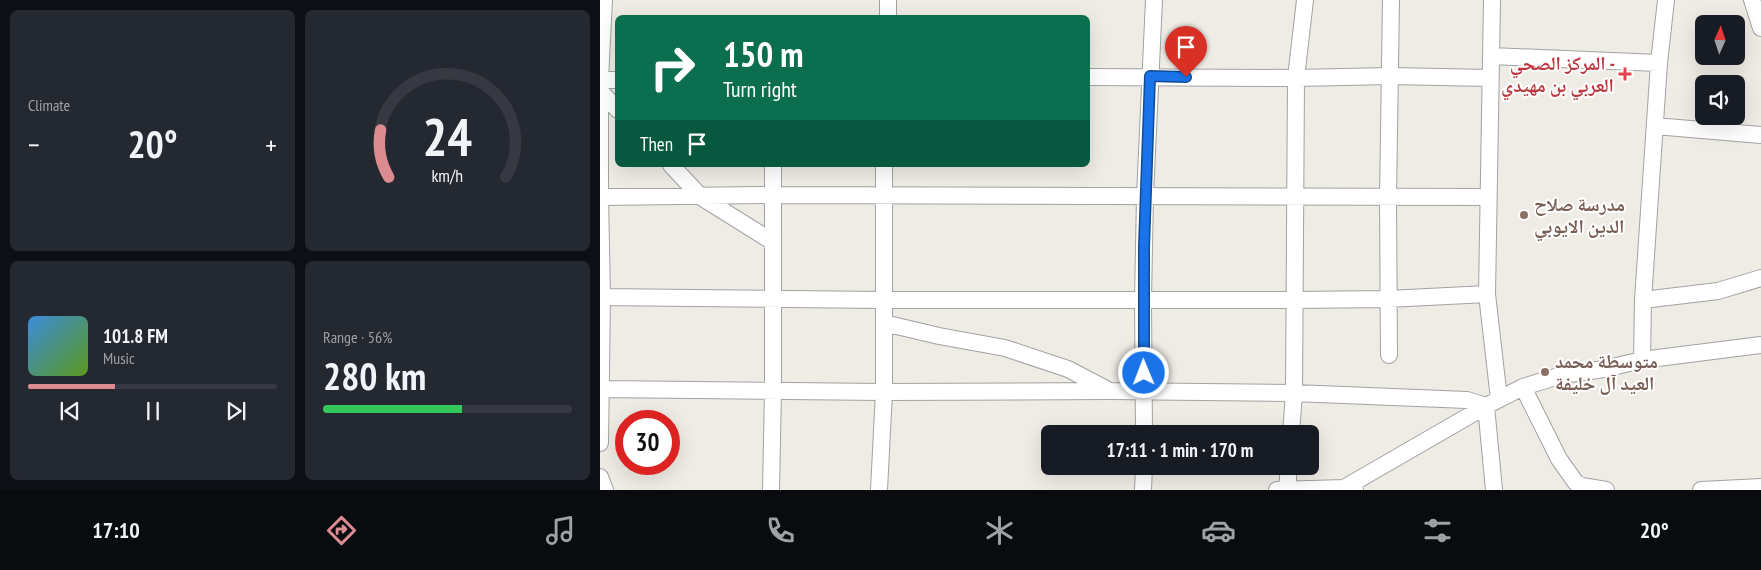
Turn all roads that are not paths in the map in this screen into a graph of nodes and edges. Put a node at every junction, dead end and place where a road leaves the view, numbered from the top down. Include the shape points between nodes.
1 (604, 0) edge
2 (888, 0) edge
3 (1154, 0) edge
4 (1304, 0) edge
5 (1391, 0) edge
6 (1492, 0) edge
7 (1666, 0) edge
8 (1752, 0) edge
9 (888, 15) edge
10 (1761, 28) edge
11 (1491, 56) junction
12 (1659, 63) junction
13 (1150, 76) junction
14 (1390, 76) junction
15 (1090, 77) edge
16 (1296, 78) junction
17 (1490, 78) junction
18 (600, 80) edge
19 (615, 80) edge
20 (601, 92) edge
21 (615, 107) edge
22 (1655, 126) junction
23 (1761, 135) edge
24 (672, 167) edge
25 (773, 167) edge
26 (884, 167) edge
27 (773, 195) junction
28 (600, 196) edge
29 (883, 196) junction
30 (1145, 196) junction
31 (701, 197) junction
32 (1488, 197) junction
33 (1296, 198) junction
34 (1388, 198) junction
35 (773, 242) junction
36 (600, 248) edge
37 (1761, 278) edge
38 (1487, 294) junction
39 (601, 297) edge
40 (772, 298) junction
41 (1143, 299) junction
42 (1388, 299) junction
43 (884, 300) junction
44 (1294, 300) junction
45 (1643, 300) junction
46 (884, 323) junction
47 (1761, 345) edge
48 (1389, 355) dead end
49 (1642, 360) junction
50 (1523, 387) junction
51 (601, 389) edge
52 (773, 390) junction
53 (1110, 391) junction
54 (884, 392) junction
55 (1144, 392) junction
56 (1294, 393) junction
57 (1492, 403) junction
58 (1144, 425) edge
59 (1292, 425) edge
60 (600, 442) edge
61 (1144, 475) edge
62 (1288, 475) edge
63 (600, 477) edge
64 (1761, 487) edge
65 (1349, 489) edge
66 (604, 490) edge
67 (771, 490) edge
68 (880, 490) edge
69 (1143, 490) edge
70 (1277, 490) edge
71 (1287, 490) edge
72 (1494, 490) edge
73 (1606, 490) edge
74 (1701, 490) edge

1 - 18 street
2 - 9 street
3 - 13 street
4 - 16 street
5 - 14 street
6 - 11 street
7 - 12 street
8 - 10 street
11 - 12 street
11 - 17 street
12 - 22 street
13 - 15 street
13 - 16 street
13 - 30 street
14 - 16 street
14 - 17 street
14 - 34 street
16 - 33 street
17 - 32 street
18 - 19 street
18 - 20 street
20 - 21 street
20 - 28 street
22 - 23 street
22 - 45 street
24 - 31 street
25 - 27 street
26 - 29 street
27 - 29 street
27 - 31 street
27 - 35 street
28 - 31 street
28 - 36 street
29 - 30 street
29 - 43 street
30 - 33 street
30 - 41 street
31 - 35 street
32 - 34 street
32 - 38 street
33 - 34 street
33 - 44 street
34 - 42 street
35 - 40 street
36 - 39 street
37 - 45 street via 1718,291
38 - 42 street
38 - 57 street
39 - 40 street
39 - 51 street
40 - 43 street
40 - 52 street
41 - 43 street
41 - 44 street
41 - 55 street
42 - 44 street
42 - 48 street
43 - 46 street
44 - 56 street
45 - 49 street
46 - 53 street via 1005,348 1068,369
46 - 54 street
47 - 49 street
49 - 50 street via 1562,375
50 - 57 street
50 - 73 street via 1559,459 1576,483
51 - 52 street
51 - 60 street
52 - 54 street
52 - 67 street
53 - 54 street
53 - 55 street
54 - 68 street
55 - 56 street
55 - 58 street
56 - 57 street
56 - 59 street
57 - 65 street
57 - 72 street
61 - 69 street
62 - 71 street
63 - 66 street
64 - 74 street
65 - 71 street
70 - 71 street

